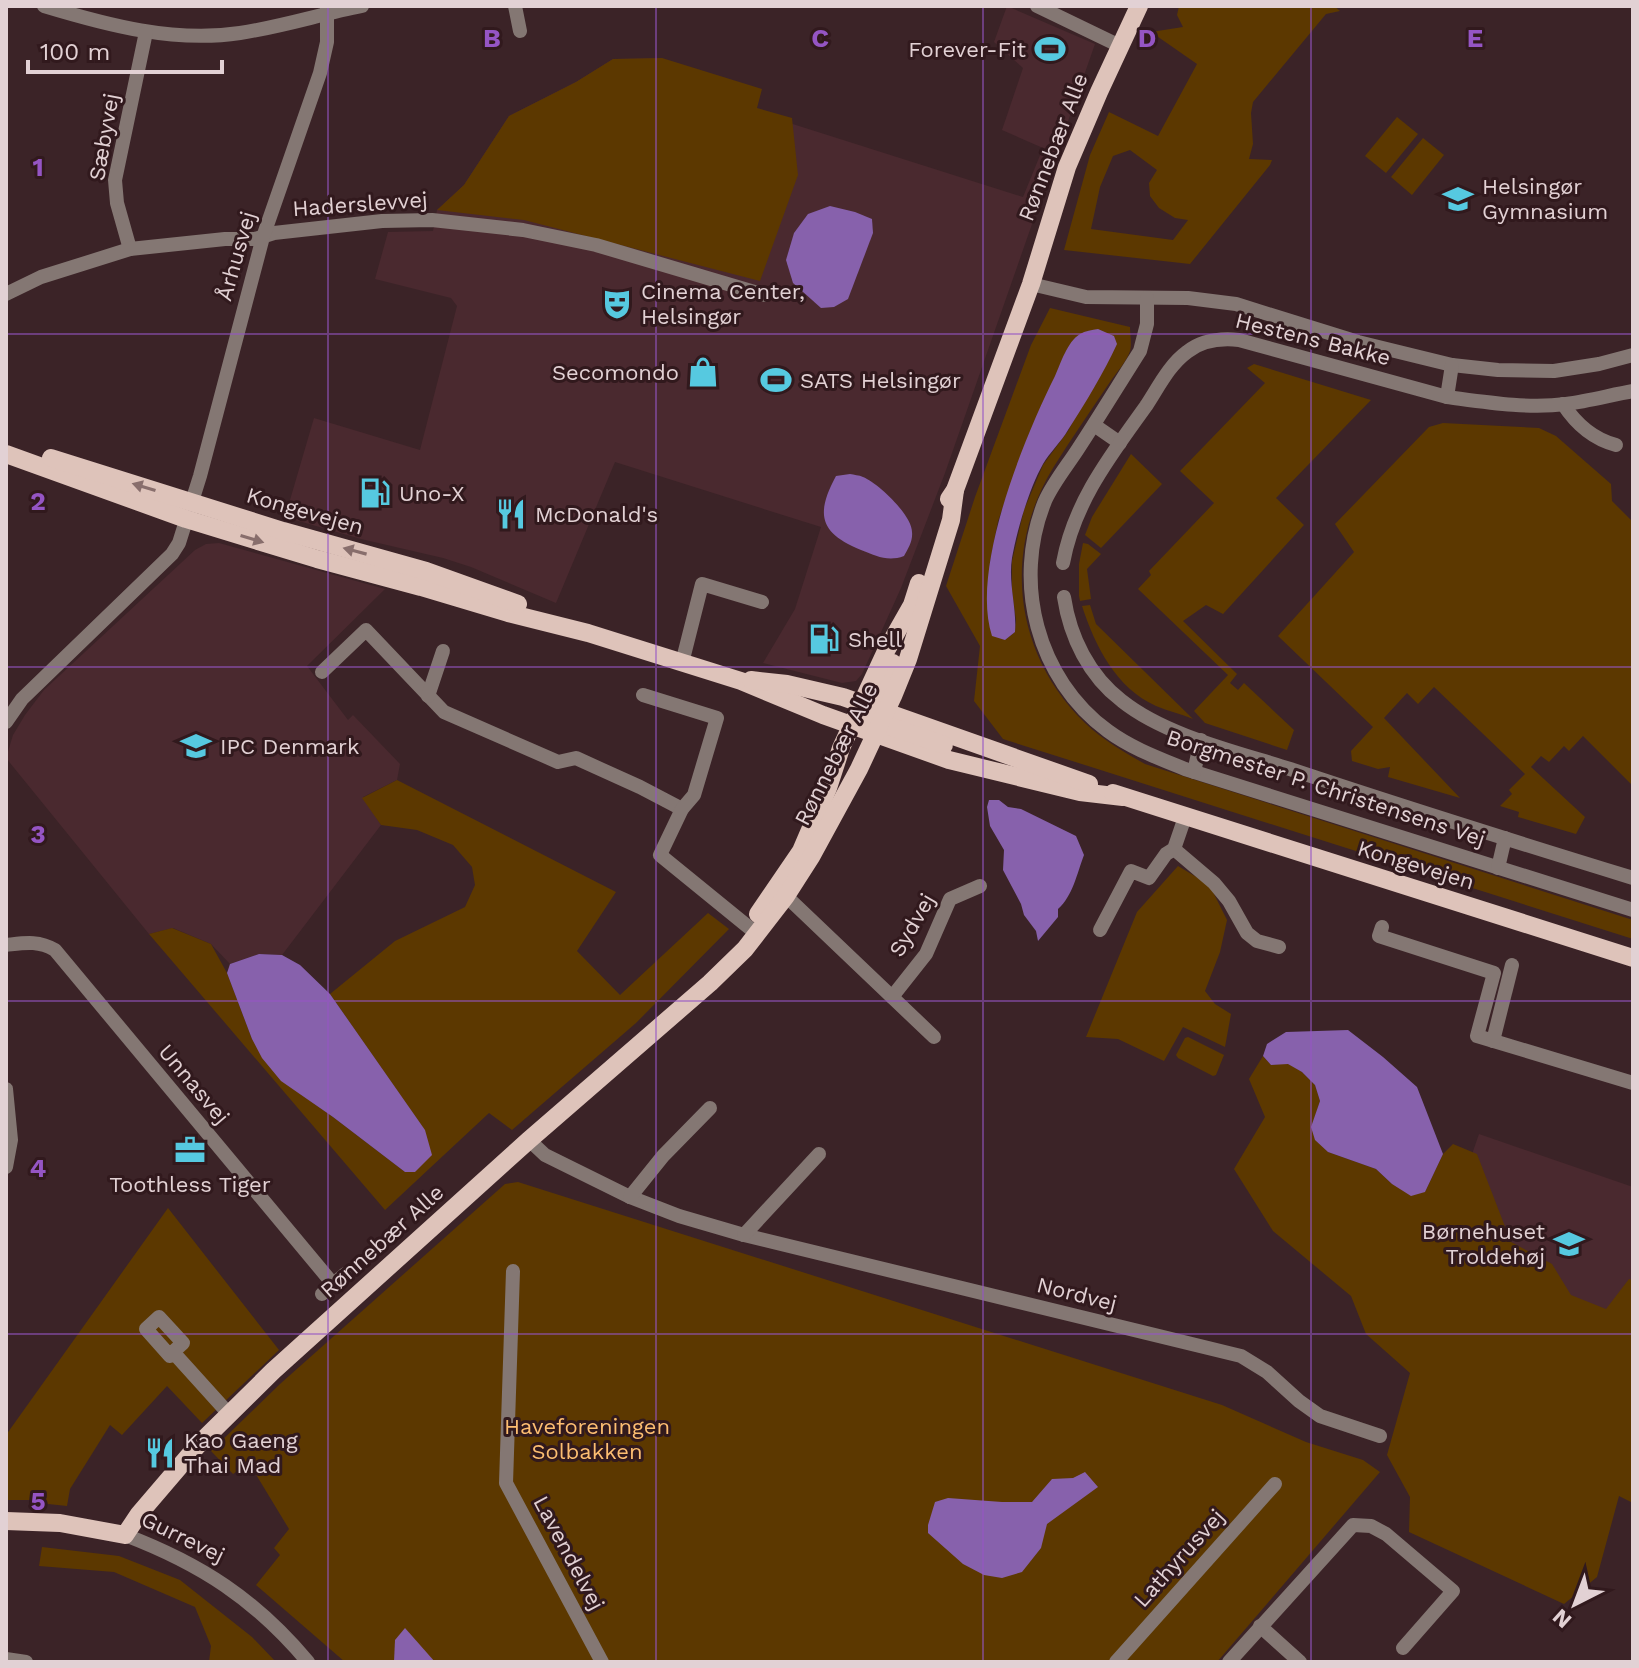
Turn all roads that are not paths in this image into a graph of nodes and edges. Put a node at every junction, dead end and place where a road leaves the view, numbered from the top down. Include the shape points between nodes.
1 (44, 6) edge
2 (362, 6) edge
3 (515, 6) edge
4 (1037, 6) edge
5 (1139, 6) edge
6 (328, 9) edge
7 (69, 10) edge
8 (520, 31) dead end
9 (146, 32) junction
10 (1120, 46) junction
11 (263, 237) junction
12 (130, 249) junction
13 (1031, 284) junction
14 (6, 294) edge
15 (765, 295) dead end
16 (1147, 298) junction
17 (1633, 355) edge
18 (1452, 365) junction
19 (1633, 391) edge
20 (1447, 397) junction
21 (1563, 404) junction
22 (1094, 425) junction
23 (1120, 443) junction
24 (6, 444) edge
25 (1616, 445) dead end
26 (6, 454) edge
27 (955, 490) junction
28 (189, 510) junction
29 (1063, 563) dead end
30 (1064, 597) dead end
31 (762, 602) dead end
32 (443, 651) dead end
33 (682, 663) junction
34 (322, 672) dead end
35 (747, 680) junction
36 (643, 695) dead end
37 (428, 696) junction
38 (866, 717) junction
39 (6, 722) edge
40 (1201, 740) junction
41 (1194, 772) junction
42 (1123, 797) junction
43 (682, 809) junction
44 (1185, 817) junction
45 (1505, 838) junction
46 (1174, 849) junction
47 (1498, 868) junction
48 (1633, 878) edge
49 (980, 886) dead end
50 (786, 896) junction
51 (1633, 910) edge
52 (1382, 927) dead end
53 (1100, 930) dead end
54 (752, 931) junction
55 (6, 945) edge
56 (1279, 947) dead end
57 (1633, 958) edge
58 (1512, 965) dead end
59 (892, 997) junction
60 (934, 1037) dead end
61 (1493, 1041) junction
62 (1633, 1083) edge
63 (6, 1089) edge
64 (710, 1108) dead end
65 (529, 1140) junction
66 (819, 1154) dead end
67 (6, 1167) edge
68 (630, 1197) junction
69 (744, 1235) junction
70 (513, 1271) dead end
71 (334, 1284) dead end
72 (173, 1352) dead end
73 (229, 1414) junction
74 (1380, 1436) dead end
75 (1275, 1484) dead end
76 (6, 1521) edge
77 (125, 1535) junction
78 (1260, 1626) junction
79 (1403, 1648) dead end
80 (6, 1659) edge
81 (26, 1662) edge
82 (308, 1662) edge
83 (602, 1662) edge
84 (1116, 1662) edge
85 (1229, 1662) edge
86 (1300, 1662) edge

1 - 7 street
2 - 6 street
3 - 8 street
4 - 10 street
5 - 10 main road, Rønnebær Alle
6 - 9 street via 240,33
6 - 11 street, Århusvej via 320,73
7 - 9 street
9 - 12 street, Sæbyvej via 115,180
10 - 13 main road, Rønnebær Alle via 1067,167
11 - 12 street, Haderslevvej
11 - 15 street, Haderslevvej via 382,221 432,220 523,230 596,245
11 - 28 street, Århusvej
12 - 14 street, Haderslevvej via 41,277
13 - 16 street via 1086,297
13 - 27 main road, Rønnebær Alle
16 - 18 street via 1236,304
16 - 22 street, Borgmester P. Christensens Vej via 1140,351
17 - 18 street via 1554,371
18 - 20 street
19 - 21 street, Hestens Bakke
20 - 21 street, Hestens Bakke
20 - 23 street, Hestens Bakke via 1239,340 1210,340 1179,358
21 - 25 street via 1600,441
22 - 23 street
22 - 41 street, Borgmester P. Christensens Vej via 1046,498 1036,527 1030,589 1035,619 1055,672 1087,713 1129,745
23 - 29 street, Hestens Bakke via 1084,498
28 -> 24 main road, Kongevejen
26 - 28 main road, Kongevejen via 118,496
27 - 38 main road, Rønnebær Alle via 944,506 912,605 887,649
27 - 38 main road, Rønnebær Alle via 951,520 908,659
28 - 33 main road, Kongevejen via 426,571
28 - 39 street, Århusvej via 175,551 22,699
30 - 40 street via 1074,636 1107,688 1156,723
31 - 33 street via 702,584
32 - 37 street
33 - 35 main road, Kongevejen
34 - 37 street via 366,630
35 - 38 main road, Kongevejen via 787,684
35 - 38 main road, Kongevejen via 770,695
36 - 43 street via 717,718 694,795
37 - 43 street via 444,712 558,762 576,758
38 - 42 main road, Kongevejen via 998,753
38 - 42 main road, Kongevejen via 935,755 1080,792
38 - 50 main road, Rønnebær Alle via 859,769
38 - 54 main road, Rønnebær Alle via 841,748 801,851
40 - 41 street
40 - 45 street
41 - 47 street, Borgmester P. Christensens Vej
42 - 44 main road, Kongevejen
43 - 54 street via 660,855
44 - 46 street
44 - 57 main road, Kongevejen
45 - 47 street
45 - 48 street
46 - 53 street via 1149,878 1131,871
46 - 56 street via 1214,883 1247,933
47 - 51 street, Borgmester P. Christensens Vej
49 - 59 street, Sydvej via 950,899 926,954
50 - 54 main road, Rønnebær Alle
50 - 59 street, Sydvej
52 - 61 street via 1379,936 1494,973 1477,1036
54 - 65 main road, Rønnebær Alle via 745,949
55 - 71 street, Unnasvej via 32,942 55,950
58 - 61 street
59 - 60 street, Sydvej
61 - 62 street
63 - 67 street via 11,1140
64 - 68 street
65 - 68 street, Nordvej via 545,1155
65 - 73 main road, Rønnebær Alle
66 - 69 street
68 - 69 street, Nordvej
69 - 74 street, Nordvej via 1241,1356 1320,1416
70 - 83 street, Lavendelvej via 506,1483
72 - 73 street
73 - 77 main road, Rønnebær Alle via 158,1490
75 - 84 street, Lathyrusvej
76 - 77 main road, Gurrevej via 60,1523
77 - 82 street, Gurrevej via 198,1567 232,1589
78 - 79 street via 1353,1525 1371,1526 1453,1591
78 - 85 street
78 - 86 street
80 - 81 street

